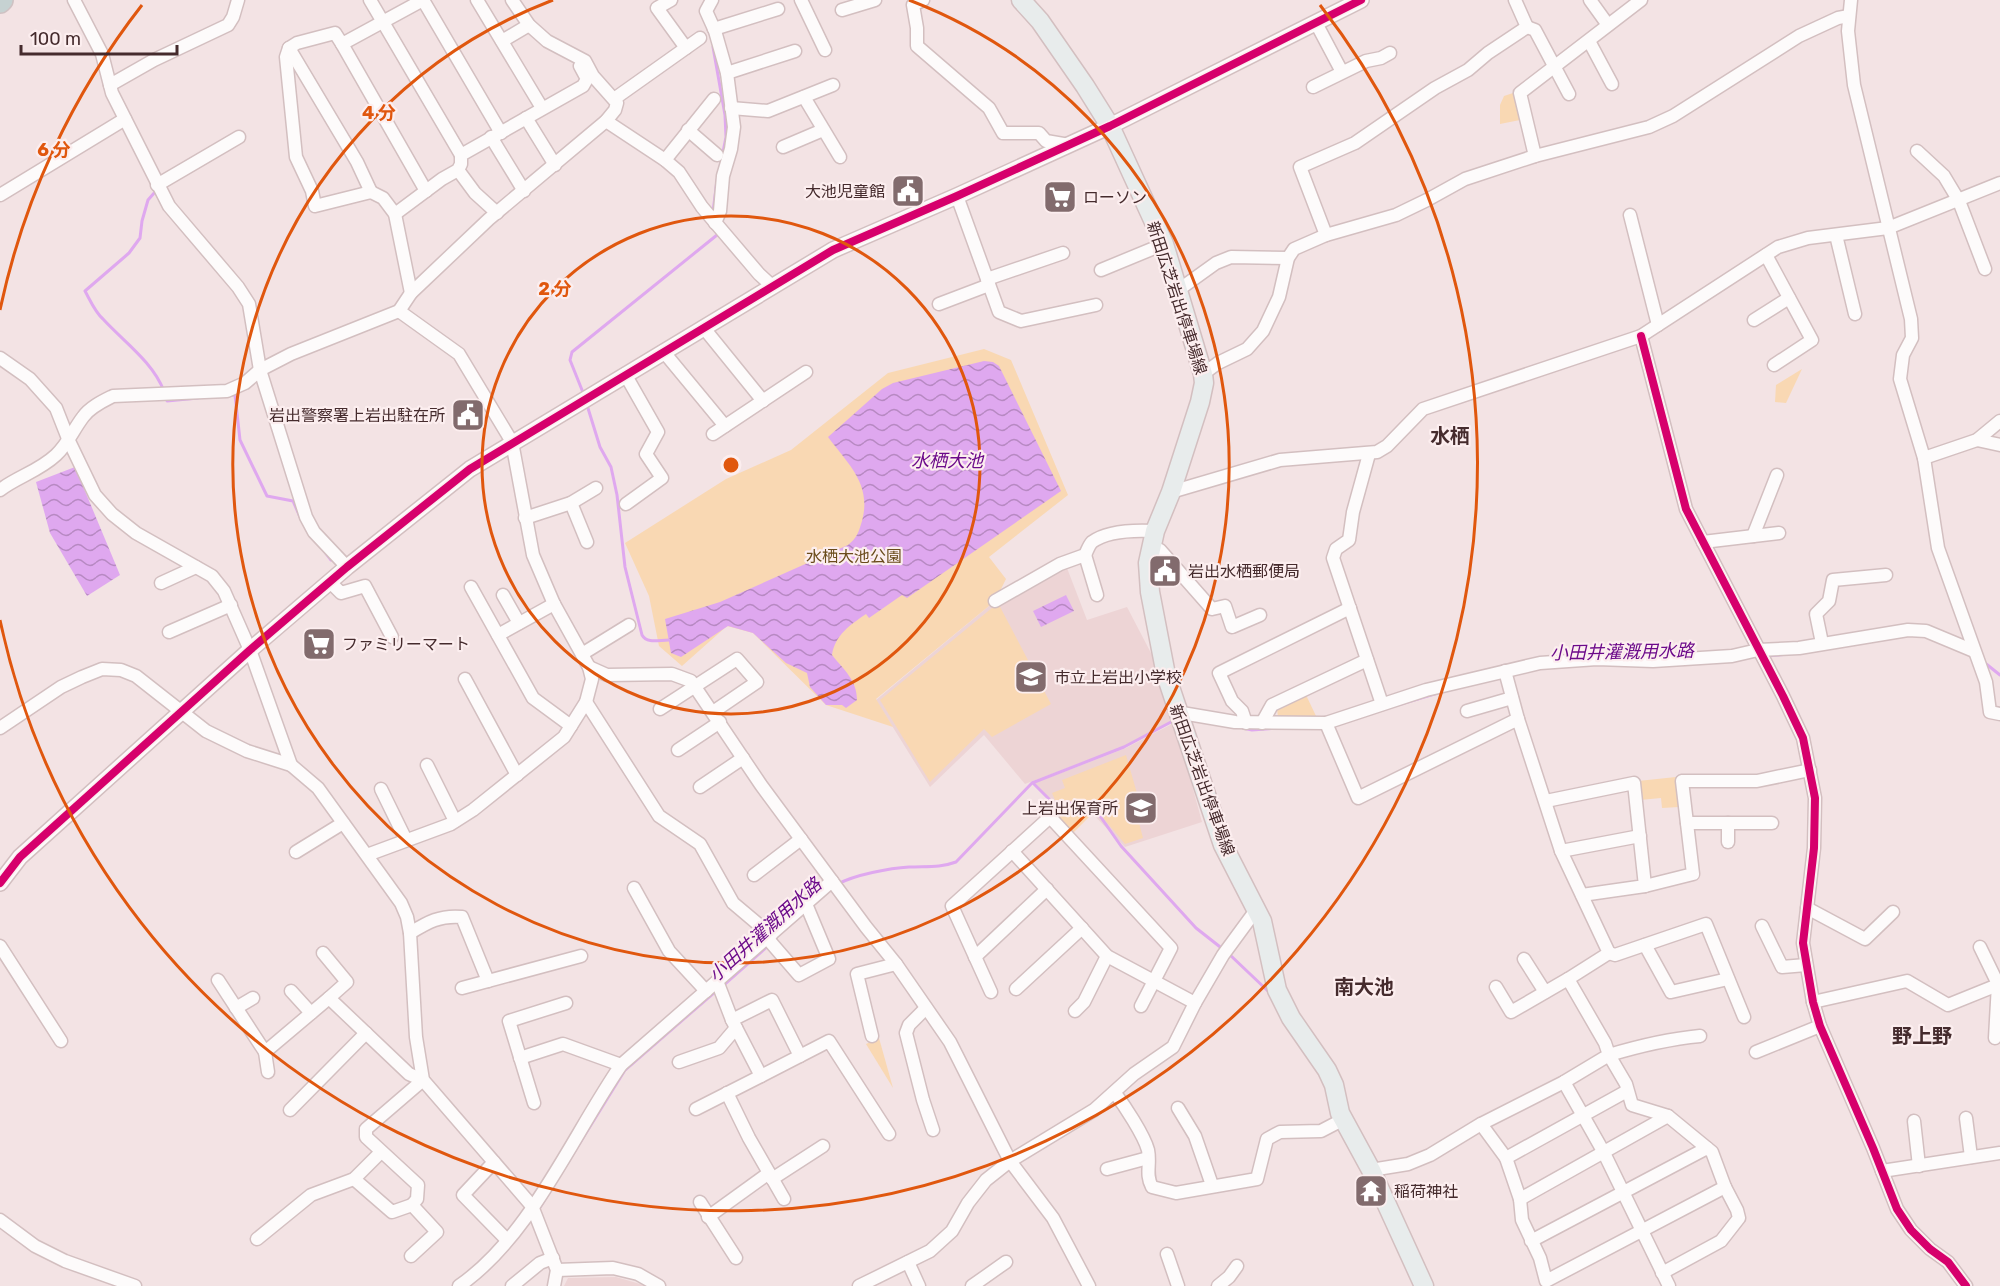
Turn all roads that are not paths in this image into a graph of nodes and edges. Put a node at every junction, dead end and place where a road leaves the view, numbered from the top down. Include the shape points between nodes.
1 (74, 0) edge
2 (238, 0) edge
3 (370, 0) edge
4 (423, 0) edge
5 (477, 0) edge
6 (512, 0) edge
7 (671, 0) edge
8 (712, 0) edge
9 (801, 0) edge
10 (875, 0) edge
11 (1021, 0) edge
12 (1361, 0) edge
13 (1515, 0) edge
14 (1590, 0) edge
15 (1641, 0) edge
16 (1851, 0) edge
17 (916, 2) edge
18 (778, 9) dead end
19 (842, 9) dead end
20 (1849, 16) junction
21 (382, 22) junction
22 (1316, 23) junction
23 (1608, 24) junction
24 (529, 25) junction
25 (1527, 27) junction
26 (714, 29) junction
27 (700, 38) dead end
28 (502, 41) junction
29 (1589, 41) junction
30 (342, 45) junction
31 (289, 48) junction
32 (686, 48) junction
33 (825, 50) dead end
34 (795, 51) dead end
35 (1390, 53) dead end
36 (573, 55) junction
37 (1555, 67) junction
38 (727, 72) junction
39 (1342, 72) junction
40 (110, 84) junction
41 (1612, 84) dead end
42 (833, 85) dead end
43 (1313, 87) dead end
44 (1569, 94) dead end
45 (804, 97) junction
46 (614, 99) junction
47 (714, 99) dead end
48 (542, 108) junction
49 (731, 108) junction
50 (526, 118) junction
51 (125, 120) junction
52 (606, 120) junction
53 (1110, 126) junction
54 (688, 130) junction
55 (823, 130) junction
56 (496, 135) junction
57 (239, 137) dead end
58 (1069, 145) junction
59 (783, 147) dead end
60 (1917, 151) dead end
61 (460, 155) junction
62 (717, 155) dead end
63 (1536, 156) junction
64 (840, 158) dead end
65 (665, 160) junction
66 (555, 165) junction
67 (458, 170) junction
68 (2000, 184) edge
69 (157, 185) junction
70 (524, 191) junction
71 (371, 192) junction
72 (426, 192) junction
73 (0, 195) edge
74 (957, 196) junction
75 (1959, 201) junction
76 (497, 213) junction
77 (396, 214) junction
78 (1630, 215) dead end
79 (715, 223) junction
80 (1888, 228) junction
81 (1326, 235) junction
82 (1836, 235) junction
83 (1164, 244) junction
84 (1063, 252) dead end
85 (1766, 255) junction
86 (1288, 258) junction
87 (1985, 269) dead end
88 (1101, 270) dead end
89 (988, 282) junction
90 (772, 286) junction
91 (1177, 291) junction
92 (411, 293) junction
93 (1789, 298) junction
94 (939, 304) dead end
95 (1096, 305) dead end
96 (399, 311) junction
97 (1855, 314) dead end
98 (1754, 320) dead end
99 (1658, 325) junction
100 (703, 327) junction
101 (1641, 336) junction
102 (663, 351) junction
103 (0, 358) edge
104 (1774, 365) dead end
105 (260, 370) junction
106 (806, 372) dead end
107 (625, 374) junction
108 (1203, 374) junction
109 (763, 401) junction
110 (2000, 421) edge
111 (725, 426) junction
112 (713, 434) dead end
113 (1977, 440) junction
114 (69, 441) junction
115 (512, 442) junction
116 (2000, 445) edge
117 (1369, 454) junction
118 (1924, 458) junction
119 (1777, 475) dead end
120 (596, 488) dead end
121 (0, 490) edge
122 (1171, 492) junction
123 (571, 503) junction
124 (626, 504) dead end
125 (525, 518) junction
126 (1779, 533) dead end
127 (1754, 536) junction
128 (1153, 539) junction
129 (587, 542) dead end
130 (1703, 542) junction
131 (1085, 555) junction
132 (196, 567) junction
133 (347, 567) junction
134 (1886, 575) dead end
135 (330, 582) junction
136 (161, 583) dead end
137 (471, 587) dead end
138 (1097, 594) dead end
139 (502, 595) dead end
140 (995, 601) dead end
141 (554, 604) junction
142 (231, 605) junction
143 (1350, 608) junction
144 (1260, 615) dead end
145 (519, 623) junction
146 (629, 625) dead end
147 (170, 632) dead end
148 (498, 635) junction
149 (392, 637) dead end
150 (1822, 643) junction
151 (250, 650) junction
152 (1758, 650) junction
153 (1974, 651) junction
154 (582, 654) junction
155 (1367, 660) junction
156 (589, 667) junction
157 (1506, 674) junction
158 (465, 679) dead end
159 (695, 687) junction
160 (1512, 698) junction
161 (586, 702) junction
162 (1382, 704) junction
163 (660, 709) dead end
164 (182, 711) junction
165 (1467, 711) dead end
166 (1176, 712) junction
167 (2000, 714) edge
168 (716, 717) junction
169 (1518, 720) junction
170 (1246, 723) junction
171 (1262, 723) junction
172 (571, 726) junction
173 (0, 727) edge
174 (1328, 727) junction
175 (678, 750) dead end
176 (743, 758) junction
177 (291, 765) junction
178 (427, 765) dead end
179 (1810, 770) junction
180 (517, 775) junction
181 (700, 787) dead end
182 (381, 789) dead end
183 (1546, 801) junction
184 (455, 821) junction
185 (343, 823) junction
186 (1687, 823) junction
187 (1728, 823) junction
188 (1772, 823) dead end
189 (1640, 836) junction
190 (801, 839) junction
191 (406, 840) junction
192 (1728, 842) dead end
193 (1012, 851) junction
194 (1561, 851) junction
195 (296, 852) dead end
196 (366, 855) junction
197 (754, 874) dead end
198 (0, 883) edge
199 (835, 885) junction
200 (1645, 886) junction
201 (634, 888) dead end
202 (1047, 889) junction
203 (1582, 895) junction
204 (807, 906) junction
205 (1807, 908) junction
206 (1257, 909) junction
207 (1893, 912) dead end
208 (1762, 926) dead end
209 (1082, 928) junction
210 (410, 933) junction
211 (770, 940) junction
212 (1645, 945) junction
213 (0, 946) edge
214 (1980, 947) dead end
215 (323, 953) dead end
216 (1610, 953) junction
217 (581, 956) dead end
218 (1107, 956) junction
219 (975, 957) junction
220 (1524, 959) dead end
221 (896, 964) junction
222 (1806, 965) junction
223 (1728, 978) junction
224 (1568, 979) junction
225 (218, 980) dead end
226 (488, 981) junction
227 (717, 981) junction
228 (1153, 982) junction
229 (1999, 984) edge
230 (1496, 987) dead end
231 (462, 988) dead end
232 (1016, 989) dead end
233 (291, 991) dead end
234 (706, 991) junction
235 (991, 992) dead end
236 (1545, 992) junction
237 (329, 998) junction
238 (253, 999) dead end
239 (1813, 1002) junction
240 (566, 1003) dead end
241 (1195, 1003) junction
242 (1141, 1006) dead end
243 (236, 1008) junction
244 (926, 1008) junction
245 (1075, 1011) dead end
246 (310, 1014) junction
247 (1744, 1017) dead end
248 (734, 1024) junction
249 (1820, 1026) junction
250 (366, 1033) junction
251 (872, 1036) dead end
252 (1700, 1036) dead end
253 (1995, 1038) dead end
254 (61, 1041) dead end
255 (265, 1052) junction
256 (1756, 1052) dead end
257 (1609, 1055) junction
258 (800, 1056) junction
259 (520, 1058) junction
260 (679, 1062) dead end
261 (621, 1065) junction
262 (268, 1072) dead end
263 (761, 1076) junction
264 (423, 1080) junction
265 (1563, 1082) junction
266 (1627, 1091) junction
267 (727, 1093) junction
268 (1115, 1093) junction
269 (534, 1102) dead end
270 (1178, 1108) dead end
271 (696, 1109) dead end
272 (290, 1110) dead end
273 (1583, 1116) junction
274 (1668, 1116) junction
275 (1966, 1118) dead end
276 (1344, 1119) junction
277 (1914, 1120) dead end
278 (1481, 1124) junction
279 (933, 1130) dead end
280 (889, 1134) dead end
281 (823, 1146) dead end
282 (1707, 1148) junction
283 (1603, 1151) junction
284 (381, 1152) junction
285 (2000, 1153) edge
286 (1971, 1157) junction
287 (1148, 1158) junction
288 (1506, 1158) junction
289 (1010, 1161) junction
290 (494, 1162) junction
291 (1919, 1166) junction
292 (1107, 1169) dead end
293 (1371, 1170) junction
294 (1882, 1171) junction
295 (771, 1176) junction
296 (354, 1179) junction
297 (1212, 1185) junction
298 (1725, 1187) junction
299 (1623, 1192) junction
300 (784, 1199) dead end
301 (1520, 1199) junction
302 (700, 1202) dead end
303 (412, 1204) junction
304 (532, 1206) junction
305 (708, 1217) junction
306 (0, 1220) edge
307 (1641, 1231) junction
308 (257, 1239) dead end
309 (507, 1240) junction
310 (1532, 1241) junction
311 (1167, 1254) dead end
312 (411, 1256) dead end
313 (736, 1258) dead end
314 (908, 1262) junction
315 (1006, 1262) dead end
316 (555, 1264) junction
317 (1237, 1266) dead end
318 (1662, 1273) junction
319 (135, 1286) edge
320 (459, 1286) edge
321 (512, 1286) edge
322 (555, 1286) edge
323 (659, 1286) edge
324 (860, 1286) edge
325 (919, 1286) edge
326 (972, 1286) edge
327 (1089, 1286) edge
328 (1178, 1286) edge
329 (1218, 1286) edge
330 (1424, 1286) edge
331 (1669, 1286) edge
332 (1966, 1286) edge

1 - 40 street via 102,54
2 - 40 street via 228,25
3 - 21 street
4 - 21 street
4 - 56 street
5 - 28 street
6 - 24 street
7 - 32 street via 657,8
8 - 26 street via 706,11
9 - 33 street
10 - 19 street
11 - 53 main road, 新田広芝岩出停車場線 via 1040,21
12 - 22 street
13 - 25 street
14 - 23 street
15 - 23 street
16 - 20 street
17 - 58 street via 917,46 989,108 1002,132 1039,133 1046,141
18 - 26 street
20 - 63 street via 1799,36 1649,127
20 - 80 street via 1854,85
21 - 30 street
21 - 61 street
22 - 39 street
22 - 53 street
23 - 29 street
24 - 28 street
24 - 36 street via 547,41
25 - 37 street via 1535,30
25 - 81 street via 1355,143 1300,167
26 - 38 street
27 - 32 street
28 - 48 street
29 - 37 street
29 - 41 street
30 - 31 street via 335,33
30 - 72 street
31 - 71 street
31 - 71 street via 287,82 296,157 315,206
32 - 46 street
34 - 38 street
35 - 39 street
36 - 46 street via 585,61
36 - 48 street via 587,79 583,86
37 - 44 street
37 - 63 street via 1520,93
38 - 49 street
39 - 43 street
40 - 51 street
42 - 45 street
45 - 49 street via 768,111
45 - 55 street
46 - 52 street via 615,110
47 - 54 street
48 - 50 street
49 - 79 street via 731,149
50 - 56 street
50 - 66 street
51 - 69 street
51 - 73 street
52 - 65 street
52 - 66 street
53 - 58 street
53 - 83 main road, 新田広芝岩出停車場線
54 - 62 street
54 - 65 street
55 - 59 street
55 - 64 street
56 - 61 street
56 - 70 street
57 - 69 street
58 - 74 street
60 - 75 street via 1944,176
61 - 67 street
63 - 81 street via 1465,179 1396,215
65 - 79 street via 679,172
66 - 70 street
67 - 72 street
67 - 76 street
68 - 75 street
69 - 105 street via 182,224 249,304
70 - 76 street
71 - 77 street via 383,198
72 - 77 street
74 - 89 street
74 - 90 street via 833,250
75 - 80 street
75 - 87 street
76 - 92 street
77 - 92 street
78 - 99 street
79 - 90 street
80 - 82 street
80 - 118 street via 1911,319 1912,338 1903,355 1900,379
81 - 86 street via 1294,249
82 - 85 street via 1809,238 1778,247
82 - 97 street
83 - 88 street
83 - 91 main road, 新田広芝岩出停車場線
84 - 89 street
85 - 93 street
85 - 99 street
86 - 91 street via 1231,257
86 - 108 street via 1279,297 1263,332 1247,349
89 - 94 street
89 - 95 street via 999,312 1021,321
90 - 100 street
91 - 108 main road, 新田広芝岩出停車場線
92 - 96 street
93 - 98 street
93 - 104 street via 1812,340
96 - 105 street
96 - 115 street via 459,354
99 - 101 street
100 - 102 street
100 - 109 street
101 - 117 street via 1423,410 1387,446
101 - 130 street via 1686,509
102 - 107 street
102 - 111 street
103 - 114 street via 48,396
105 - 114 street via 227,391 113,396 83,416
105 - 133 street via 306,517 314,532
106 - 109 street
107 - 115 street
107 - 124 street via 658,432 646,454 662,478
108 - 122 main road, 新田広芝岩出停車場線 via 1200,402
109 - 111 street
110 - 113 street
111 - 112 street
113 - 116 street
113 - 118 street
114 - 121 street via 47,462
114 - 132 street via 95,495 112,514 136,533
115 - 125 street
115 - 133 street via 447,486
117 - 122 street via 1280,460
117 - 143 street via 1349,540 1336,549 1333,558
118 - 153 street via 1938,548
119 - 127 street
120 - 123 street
122 - 128 main road, 新田広芝岩出停車場線
123 - 125 street
123 - 129 street
125 - 141 street via 533,555
126 - 127 street
127 - 130 street
128 - 131 street via 1138,530 1107,535 1091,543
128 - 144 street via 1212,609 1225,606 1232,627
128 - 166 main road, 新田広芝岩出停車場線 via 1148,563 1149,592
130 - 152 street
131 - 138 street
131 - 140 street via 1060,564
132 - 136 street
132 - 142 street via 212,576
133 - 135 street
134 - 150 street via 1833,580 1829,601 1816,614
135 - 149 street via 341,593 365,586
135 - 151 street
137 - 148 street
139 - 145 street
141 - 145 street
141 - 154 street
142 - 147 street
142 - 151 street
143 - 155 street
143 - 170 street via 1219,673
145 - 148 street
146 - 154 street
148 - 172 street via 532,698
150 - 152 street
150 - 153 street via 1908,630 1926,631
151 - 164 street
151 - 177 street
152 - 157 street via 1732,656 1653,661 1540,663
152 - 179 street via 1803,738
153 - 167 street via 1986,682 1990,712
154 - 156 street
155 - 162 street
155 - 171 street via 1272,705
156 - 159 street via 608,675 672,674 691,681
156 - 161 street via 592,679
157 - 160 street
157 - 162 street via 1426,690
158 - 180 street
159 - 163 street
159 - 168 street
159 - 168 street via 737,659 757,682
160 - 165 street
160 - 169 street
161 - 172 street
161 - 211 street via 659,816 700,844 733,903
162 - 174 street
164 - 173 street via 136,676 122,670 102,669 62,687
164 - 177 street via 214,735
164 - 198 street via 20,857
166 - 170 street
166 - 206 main road, 新田広芝岩出停車場線 via 1223,845
168 - 175 street
168 - 176 street
169 - 174 street via 1358,798
169 - 183 street
170 - 171 street
171 - 174 street
172 - 180 street
176 - 181 street
176 - 190 street
177 - 185 street via 318,788
178 - 184 street
179 - 186 street via 1757,781 1682,781
179 - 205 street via 1815,818
180 - 184 street
182 - 191 street
183 - 189 street via 1634,783
183 - 194 street
184 - 191 street
185 - 195 street
185 - 196 street
186 - 187 street
186 - 200 street via 1693,874
187 - 188 street
187 - 192 street
189 - 194 street
189 - 200 street
190 - 197 street
190 - 199 street
191 - 196 street
193 - 202 street
193 - 219 street via 952,906
193 - 228 street via 1050,817 1171,948
194 - 203 street
196 - 210 street via 401,903
199 - 204 street
199 - 221 street
200 - 203 street
201 - 234 street via 669,951
202 - 209 street
202 - 219 street
203 - 216 street
204 - 211 street
204 - 211 street via 829,959 799,975
205 - 207 street via 1865,939
205 - 222 street via 1803,943
206 - 241 street via 1223,955
206 - 276 main road, 新田広芝岩出停車場線 via 1277,990 1327,1070
208 - 222 street via 1782,967
209 - 218 street
209 - 232 street
210 - 226 street via 432,919 462,917
210 - 264 street via 416,1037
211 - 227 street
212 - 216 street via 1615,955
212 - 223 street via 1671,992
212 - 223 street via 1706,924
213 - 254 street
214 - 229 street
215 - 237 street via 347,982
216 - 224 street
217 - 226 street
218 - 228 street
218 - 245 street via 1084,1002
219 - 235 street
220 - 236 street
221 - 244 street
221 - 251 street via 857,974
222 - 239 street
223 - 247 street
224 - 236 street
224 - 257 street
225 - 243 street
226 - 231 street
227 - 234 street
227 - 248 street
228 - 241 street
228 - 242 street
229 - 239 street via 1948,1005 1907,981
229 - 253 street
230 - 236 street via 1511,1012
233 - 246 street
234 - 261 street
237 - 246 street
237 - 250 street
238 - 243 street
239 - 249 street
240 - 259 street via 509,1021
241 - 268 street via 1173,1047 1134,1074
243 - 255 street
244 - 279 street via 906,1033
244 - 289 street via 950,1042
246 - 255 street
248 - 258 street via 772,1000
248 - 260 street via 718,1048
248 - 263 street
249 - 256 street
249 - 294 street
250 - 264 street via 409,1074
250 - 272 street
252 - 257 street via 1671,1038
255 - 262 street
257 - 265 street
257 - 266 street
258 - 263 street
258 - 280 street via 829,1041
259 - 261 street via 563,1044
259 - 269 street
261 - 304 street
263 - 267 street
264 - 284 street via 366,1129 366,1137
264 - 290 street
265 - 273 street
265 - 278 street
266 - 273 street
266 - 274 street via 1632,1105
267 - 271 street
267 - 295 street
268 - 287 street via 1144,1141
268 - 289 street
270 - 297 street via 1195,1136
273 - 283 street
273 - 288 street
274 - 282 street
274 - 283 street
275 - 286 street
276 - 293 main road, 新田広芝岩出停車場線
276 - 297 street via 1321,1131 1280,1132 1267,1138 1257,1179
277 - 291 street
278 - 288 street
278 - 293 street via 1430,1155 1408,1164
281 - 295 street
282 - 298 street
282 - 299 street
283 - 299 street
283 - 301 street
284 - 296 street
284 - 303 street via 418,1185 417,1199
285 - 286 street
286 - 291 street
287 - 292 street
287 - 297 street via 1152,1187 1176,1192
288 - 301 street
289 - 314 street via 986,1180 952,1231 930,1251
289 - 327 street via 1053,1218
290 - 304 street
290 - 309 street via 463,1195
291 - 294 street
293 - 330 main road, 新田広芝岩出停車場線
294 - 332 street via 1897,1209 1911,1230 1948,1262
295 - 300 street
295 - 305 street
296 - 303 street via 392,1212
296 - 308 street via 311,1195
298 - 307 street
298 - 318 street via 1739,1218 1721,1241
299 - 307 street
299 - 310 street
301 - 310 street via 1522,1220
302 - 305 street
303 - 312 street via 437,1232
304 - 309 street
304 - 316 street
305 - 313 street
306 - 319 street via 35,1246 65,1261
307 - 310 street via 1546,1281
307 - 318 street
309 - 320 street
311 - 328 street
314 - 324 street
314 - 325 street
315 - 326 street
316 - 321 street via 540,1263
316 - 322 street
316 - 323 street via 613,1268 638,1274
317 - 329 street
318 - 331 street

